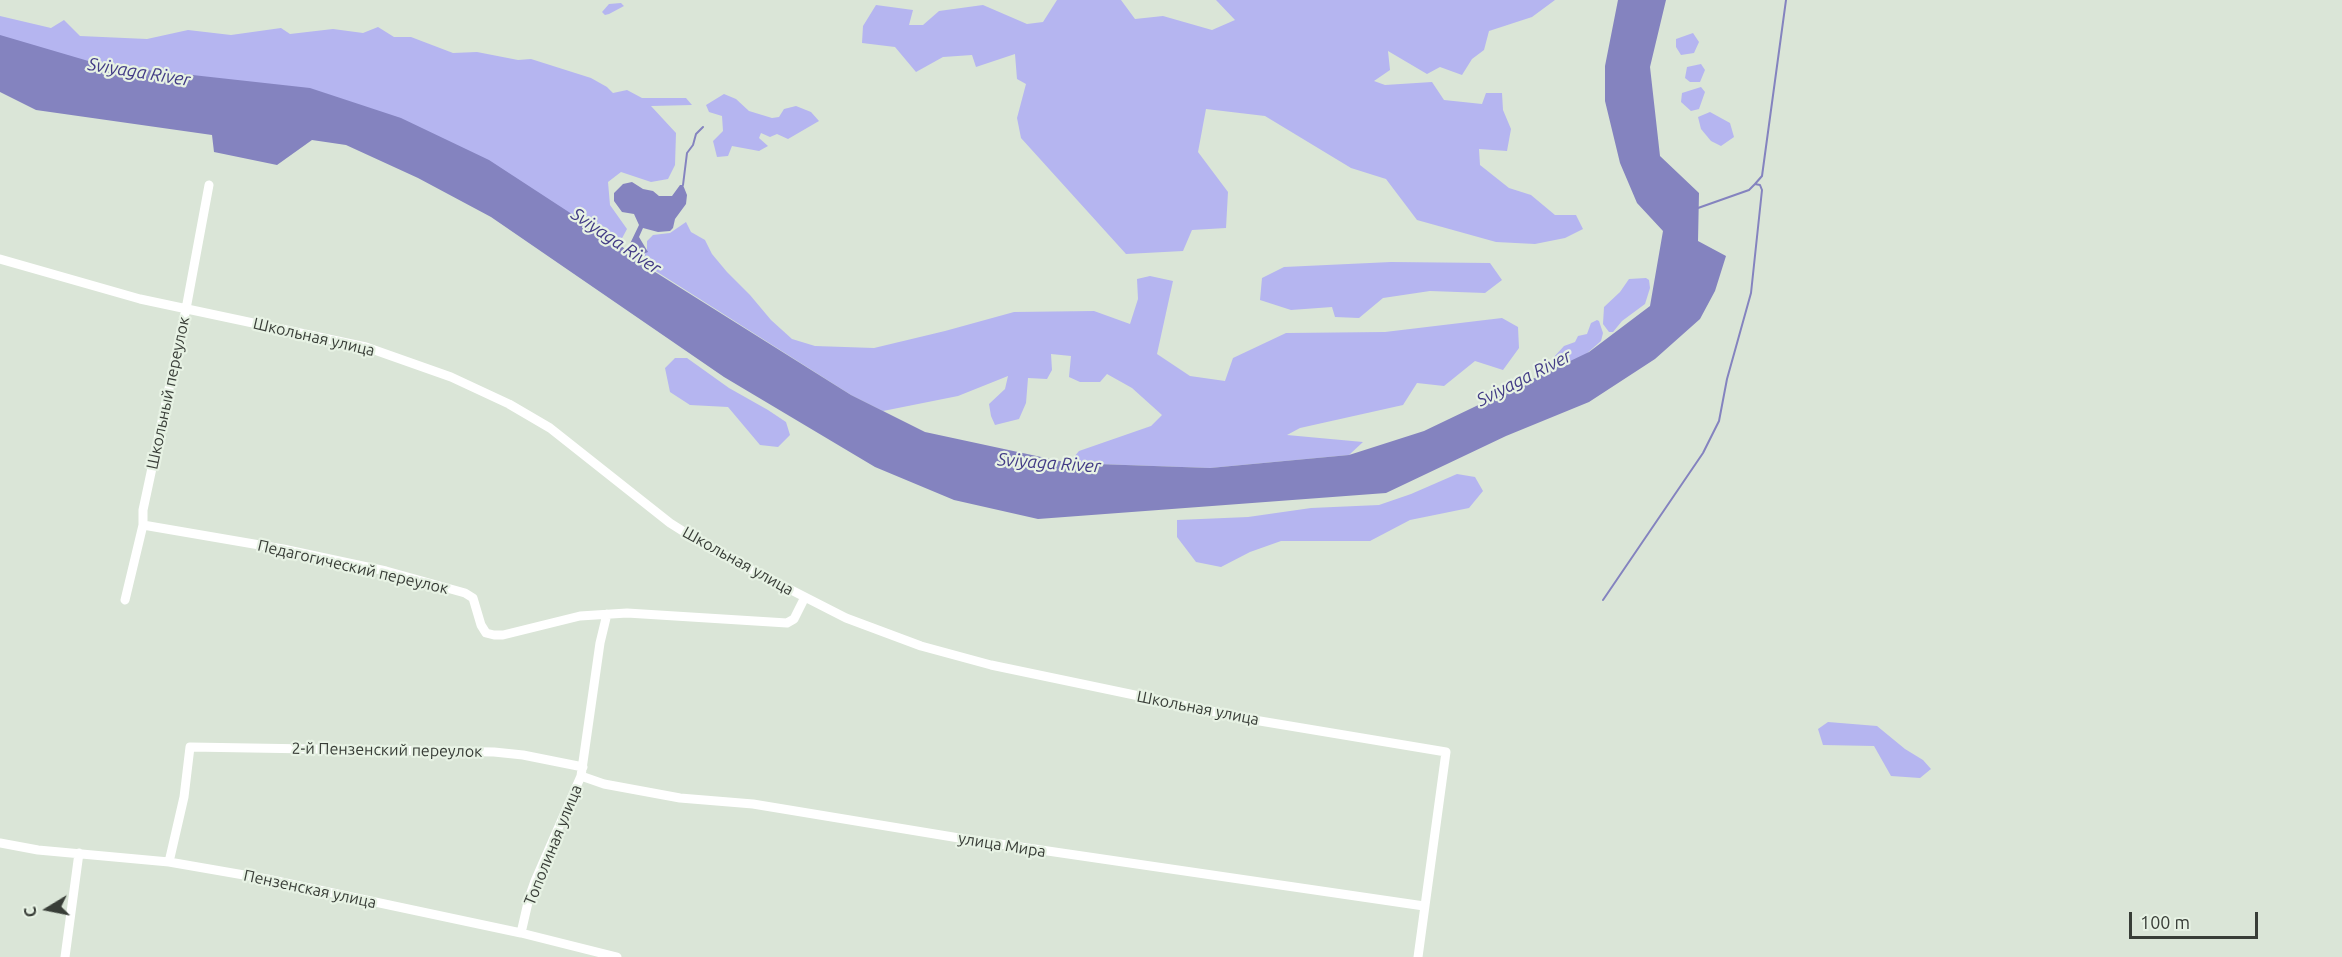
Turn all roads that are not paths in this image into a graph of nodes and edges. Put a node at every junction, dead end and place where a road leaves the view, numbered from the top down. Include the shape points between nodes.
1 (209, 185) dead end
2 (0, 259) edge
3 (186, 309) junction
4 (143, 525) junction
5 (805, 597) junction
6 (125, 600) dead end
7 (607, 614) junction
8 (582, 771) junction
9 (0, 843) edge
10 (79, 853) junction
11 (169, 862) junction
12 (1424, 906) junction
13 (521, 933) junction
14 (65, 957) edge
15 (614, 957) edge
16 (1418, 957) edge

1 - 3 street, Школьный переулок
2 - 3 street, Школьная улица
3 - 4 street, Школьный переулок
3 - 5 street, Школьная улица via 366,347 451,377 550,428 678,528 721,555
4 - 6 street, Школьный переулок
4 - 7 street, Педагогический переулок via 283,549 465,592 473,598 486,633 494,635
5 - 7 street, Педагогический переулок via 794,620 787,622
5 - 12 street, Школьная улица via 846,618 966,659 1254,720 1446,752
7 - 8 street, Тополиная улица
8 - 11 street, 2-й Пензенский переулок via 523,755 494,752 190,747 184,797
8 - 12 street, улица Мира via 604,784 680,798 753,804
8 - 13 street, Тополиная улица via 535,882
9 - 10 street, Пензенская улица
10 - 11 street, Пензенская улица
10 - 14 street
11 - 13 street, Пензенская улица via 325,890
12 - 16 street
13 - 15 street, Пензенская улица

